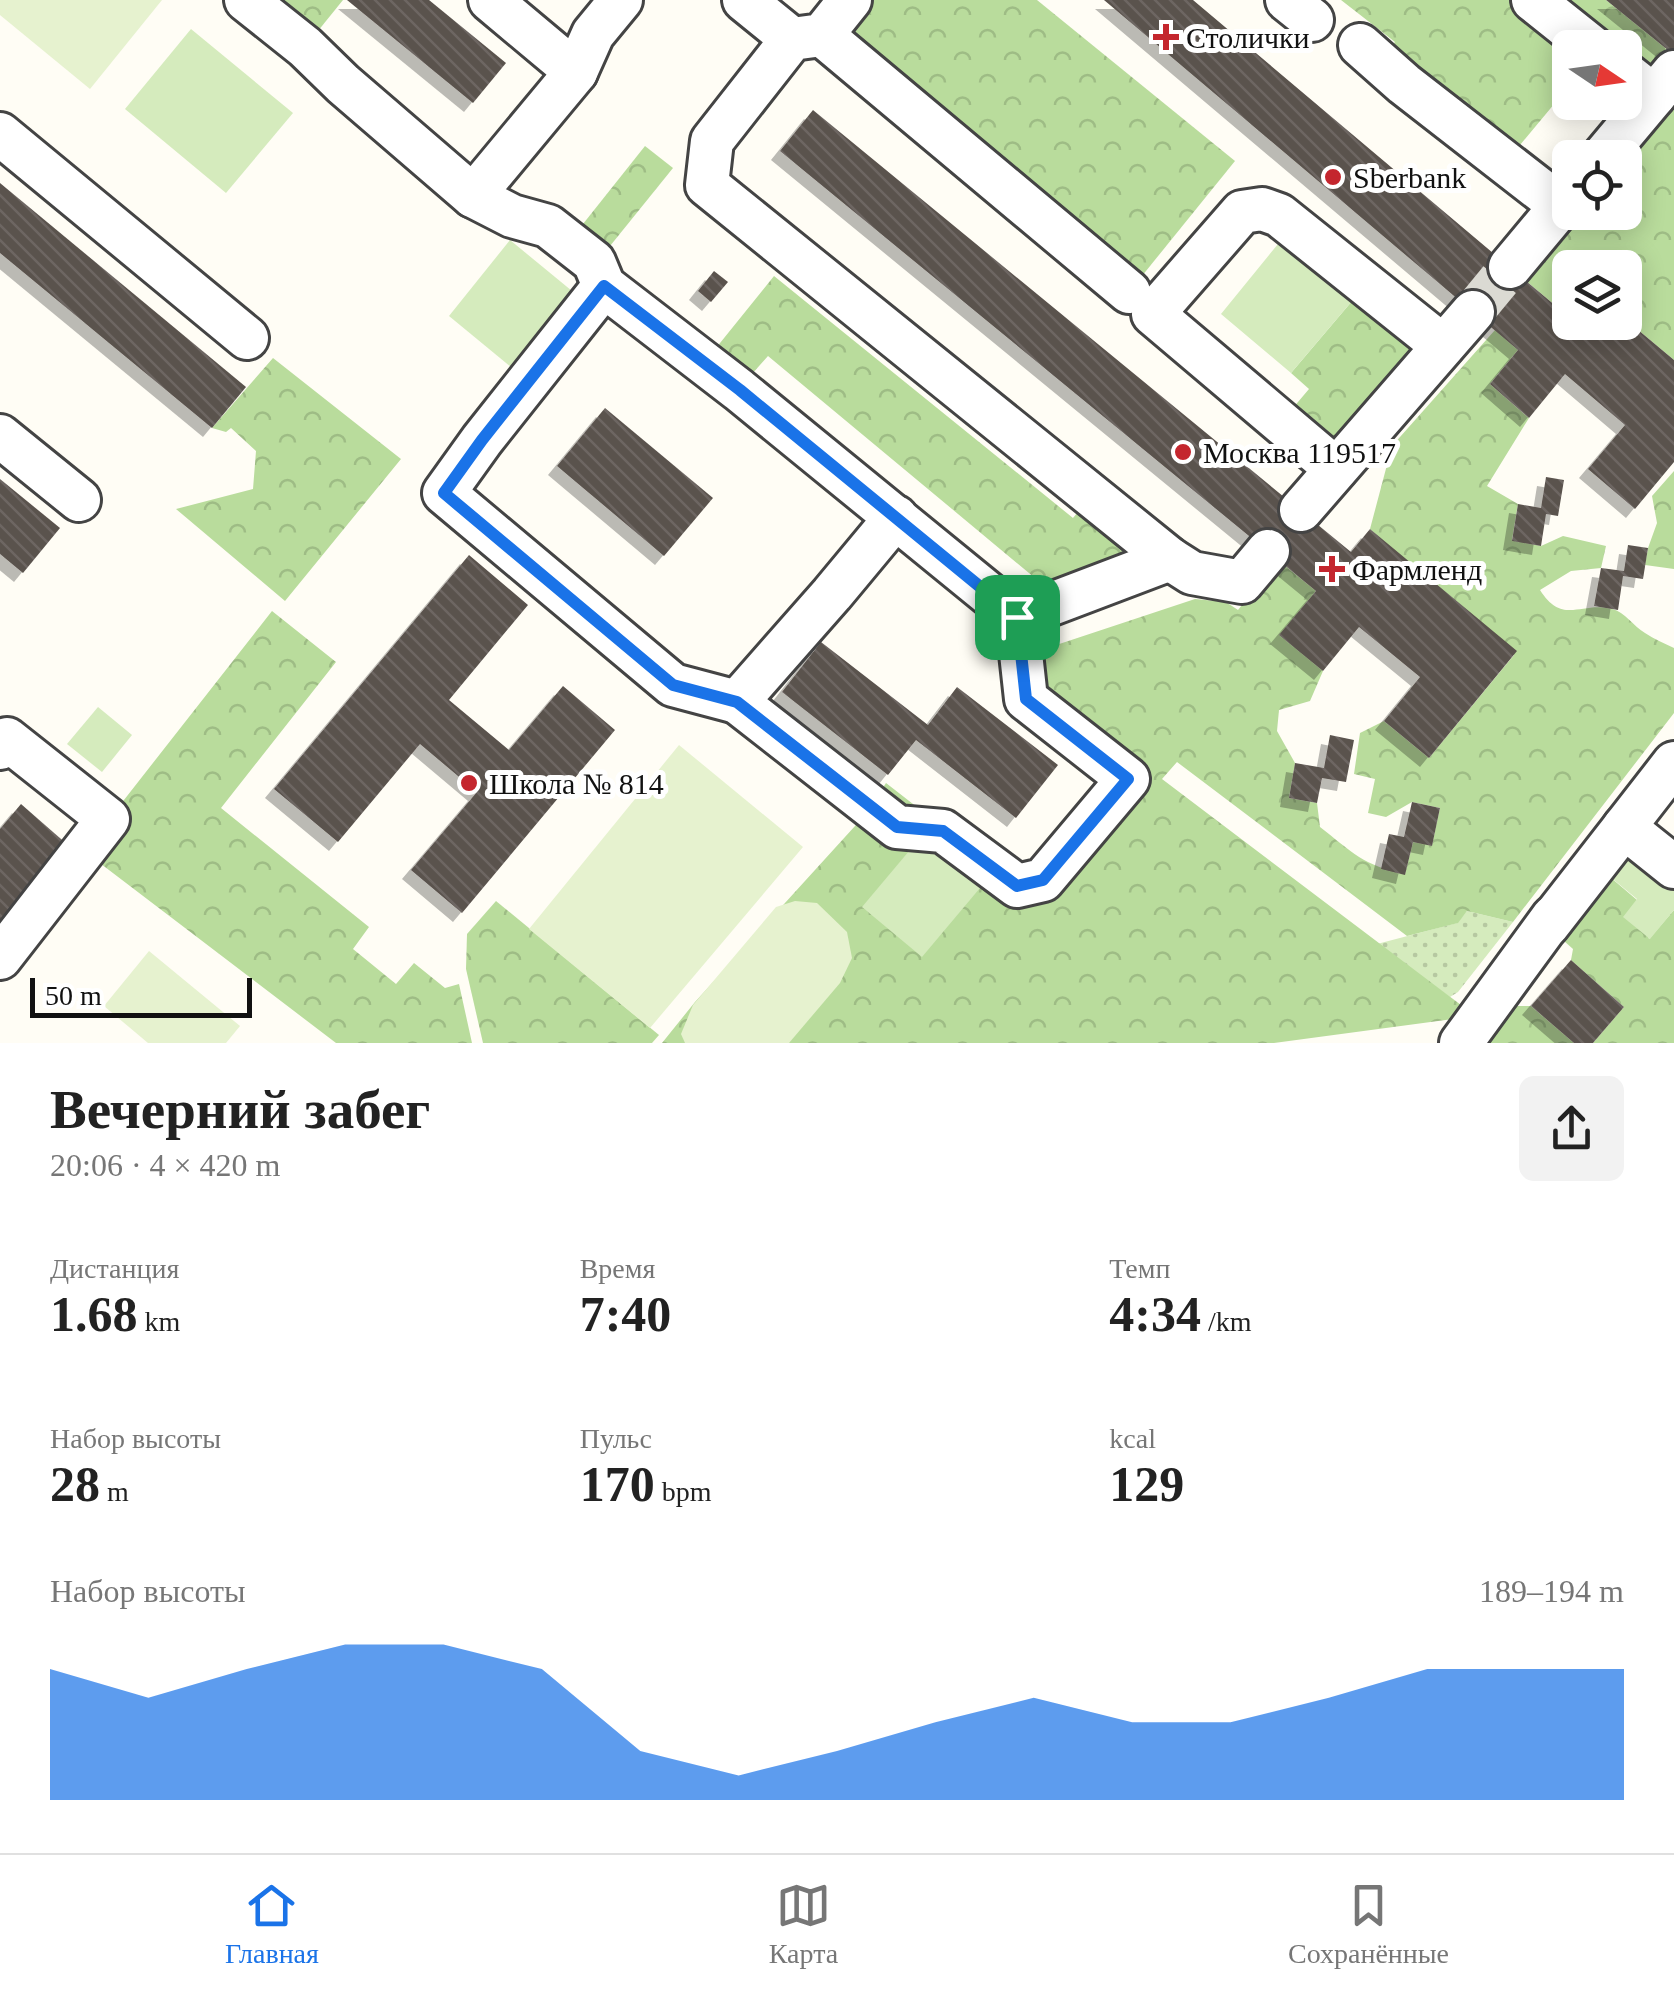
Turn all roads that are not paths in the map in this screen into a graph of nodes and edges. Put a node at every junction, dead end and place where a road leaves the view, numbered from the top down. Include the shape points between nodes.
1 (246, 0) edge
2 (490, 0) edge
3 (621, 0) edge
4 (744, 0) edge
5 (850, 0) edge
6 (1533, 0) edge
7 (1570, 30) edge
8 (807, 37) junction
9 (1360, 45) dead end
10 (576, 72) junction
11 (1651, 80) edge
12 (0, 134) edge
13 (1613, 140) edge
14 (1552, 192) edge
15 (474, 196) junction
16 (1552, 217) edge
17 (1510, 268) tunnel mouth
18 (604, 286) junction
19 (1130, 292) dead end
20 (1473, 312) tunnel mouth
21 (247, 338) dead end
22 (1443, 346) junction
23 (0, 436) edge
24 (1336, 469) junction
25 (79, 500) dead end
26 (1300, 510) dead end
27 (896, 517) junction
28 (1268, 552) dead end
29 (1170, 559) junction
30 (1017, 617) junction
31 (737, 702) junction
32 (2, 740) edge
33 (1674, 763) edge
34 (1624, 827) junction
35 (1674, 867) edge
36 (0, 958) edge
37 (1461, 1043) edge

1 - 15 lane
2 - 10 lane
3 - 10 lane via 593,34
4 - 8 lane
5 - 8 lane
6 - 7 lane
8 - 19 lane
8 - 29 lane via 712,141 707,185
9 - 14 lane
10 - 15 lane
11 - 13 lane
12 - 21 lane
15 - 18 lane via 548,226 594,262
16 - 17 lane
18 - 27 lane
18 - 31 lane via 444,493 673,685
20 - 22 lane
22 - 24 lane
22 - 24 lane via 1279,214 1242,212 1193,267 1154,314
23 - 25 lane
24 - 26 lane
27 - 30 lane
27 - 31 lane
28 - 29 lane via 1242,582 1192,573
29 - 30 lane
30 - 31 lane via 1026,699 1128,779 1043,880 1017,886 943,831 897,827
32 - 36 lane via 108,819
33 - 34 lane
34 - 35 lane
34 - 37 lane

